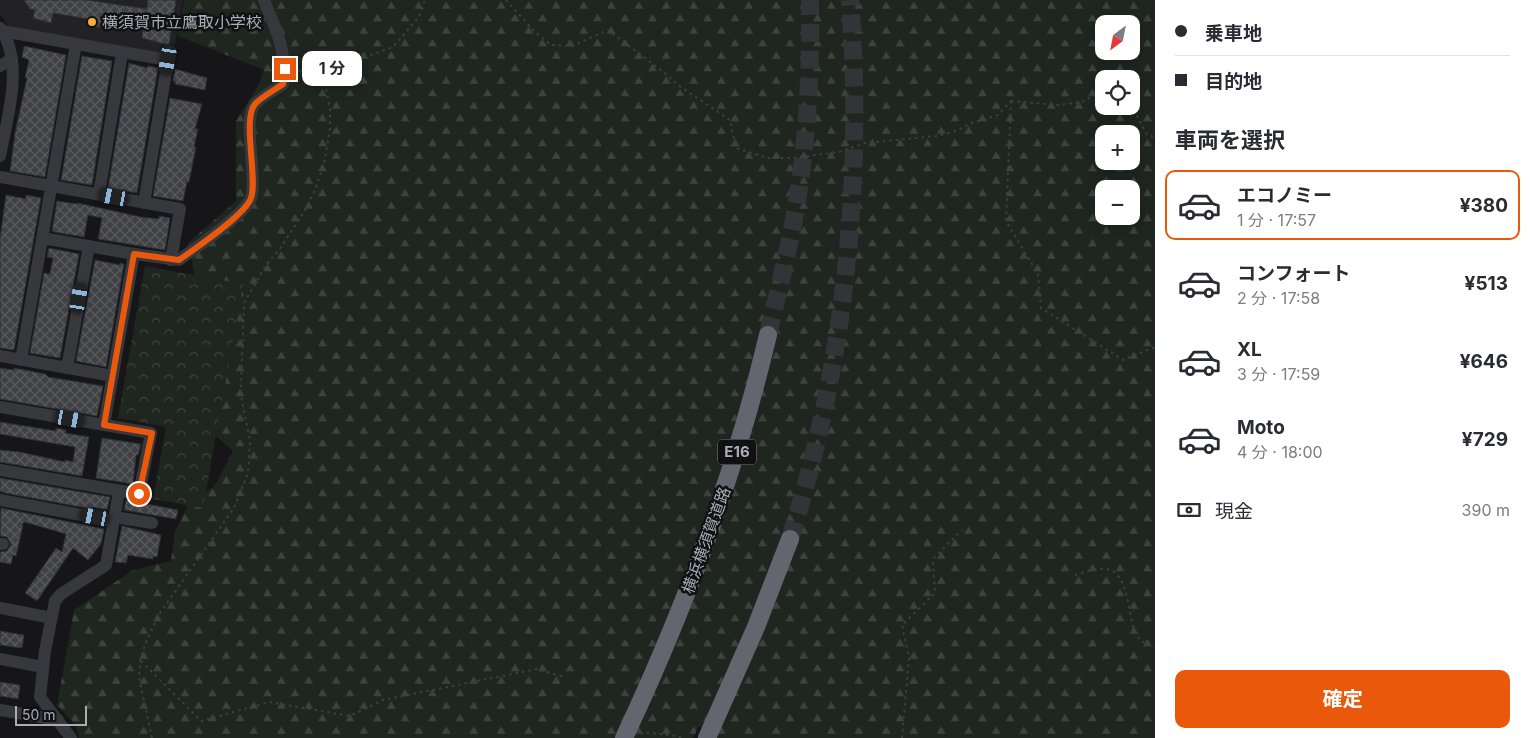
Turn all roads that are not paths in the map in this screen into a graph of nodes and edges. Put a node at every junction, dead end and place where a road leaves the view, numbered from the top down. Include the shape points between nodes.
1 (264, 0) edge
2 (1, 29) edge
3 (76, 44) junction
4 (122, 53) junction
5 (12, 59) junction
6 (0, 66) edge
7 (3, 124) edge
8 (0, 156) edge
9 (0, 177) edge
10 (51, 186) junction
11 (99, 194) junction
12 (144, 203) junction
13 (42, 238) junction
14 (89, 246) junction
15 (134, 254) junction
16 (175, 260) junction
17 (768, 335) tunnel mouth
18 (0, 356) edge
19 (21, 360) junction
20 (67, 368) junction
21 (113, 376) junction
22 (0, 407) edge
23 (104, 425) junction
24 (0, 470) edge
25 (119, 491) junction
26 (0, 500) edge
27 (114, 519) junction
28 (152, 524) dead end
29 (790, 539) tunnel mouth
30 (0, 608) edge
31 (52, 618) junction
32 (0, 660) edge
33 (43, 667) junction
34 (0, 710) edge
35 (58, 720) junction
36 (631, 736) edge
37 (71, 738) edge
38 (707, 738) edge

1 - 16 street via 283,49 285,69 283,84 254,104 251,116 251,199 236,218
2 - 3 street
2 - 5 street
3 - 4 street
3 - 10 street
4 - 11 street
4 - 12 street via 168,60
5 - 6 street
5 - 7 street via 13,78
7 - 8 street
9 - 10 street
10 - 11 street
10 - 13 street
11 - 12 street
12 - 16 street via 180,209
13 - 14 street
13 - 19 street
14 - 15 street
14 - 20 street
15 - 16 street
15 - 21 street
17 - 36 highway, 横浜横須賀道路 / E16 via 733,464 698,567
18 - 19 street
19 - 20 street
20 - 21 street
21 - 23 street
22 - 23 street
23 - 25 street via 152,433 139,494
24 - 25 street
25 - 27 street
26 - 27 street
27 - 28 street
27 - 31 street via 106,565 61,594 55,601
29 - 38 highway
30 - 31 street
31 - 33 street
32 - 33 street
33 - 35 street via 40,697
34 - 35 street
35 - 37 street

